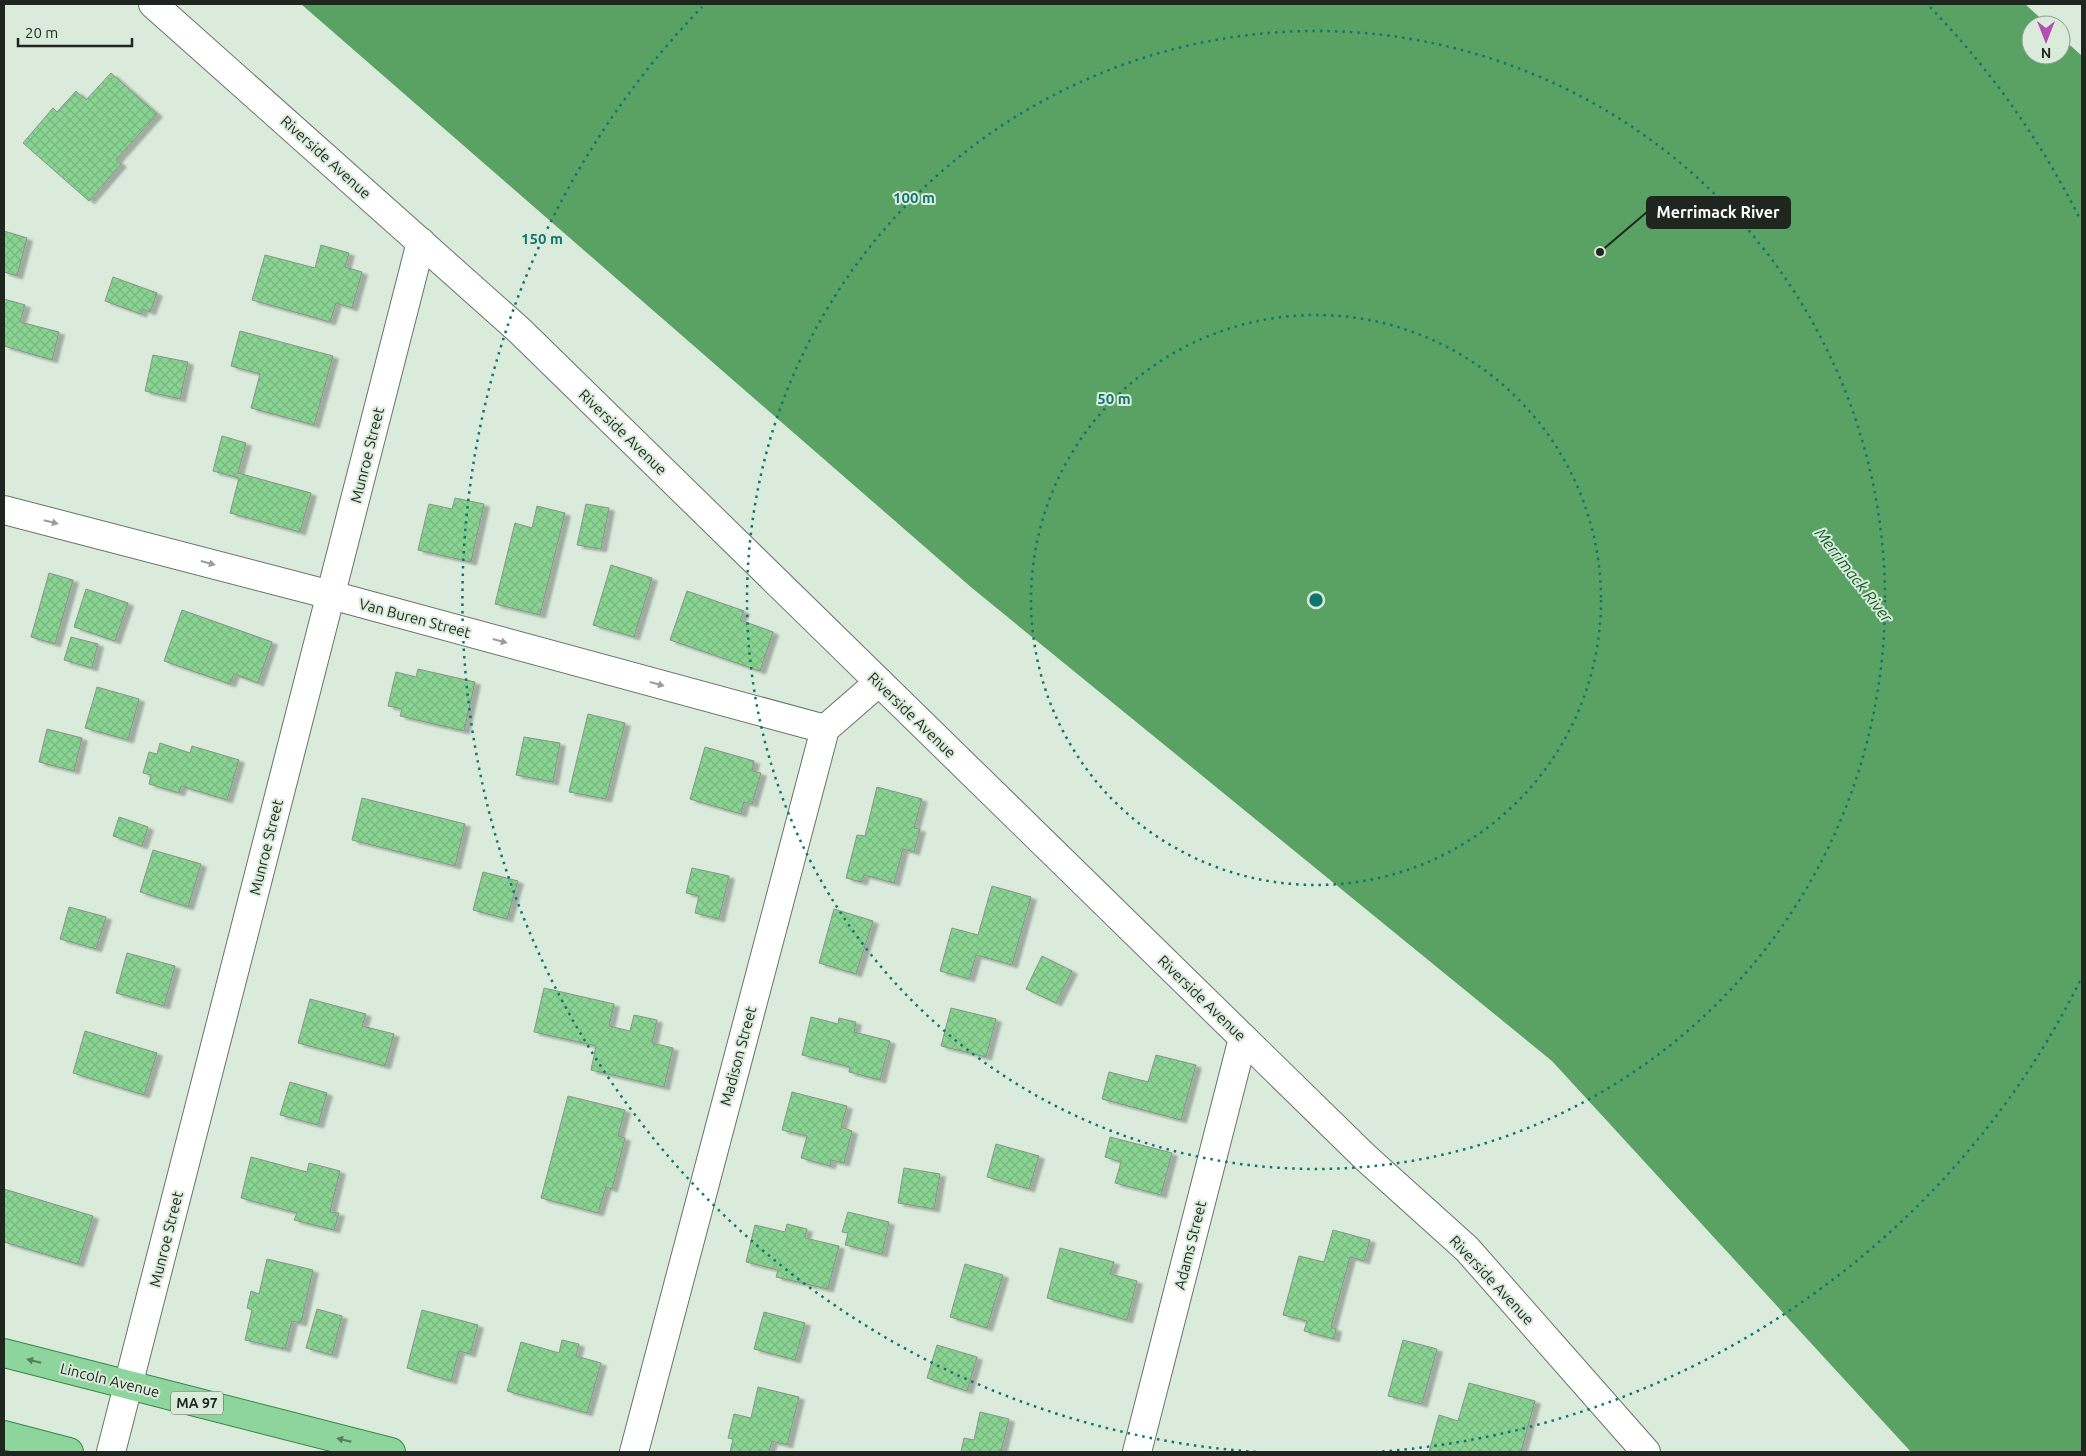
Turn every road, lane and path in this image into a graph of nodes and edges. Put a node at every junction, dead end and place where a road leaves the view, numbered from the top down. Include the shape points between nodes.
1 (153, 4) edge
2 (421, 242) junction
3 (4, 510) edge
4 (331, 596) junction
5 (879, 682) junction
6 (825, 729) junction
7 (1243, 1038) junction
8 (4, 1353) edge
9 (128, 1385) junction
10 (4, 1435) edge
11 (70, 1452) edge
12 (112, 1452) edge
13 (391, 1452) edge
14 (634, 1452) edge
15 (1137, 1452) edge
16 (1646, 1452) edge

1 - 2 street, Riverside Avenue
2 - 4 street, Munroe Street
2 - 5 street, Riverside Avenue via 519,330
3 -> 4 street, Van Buren Street
4 -> 6 street, Van Buren Street
4 - 9 street, Munroe Street
5 - 6 street
5 - 7 street, Riverside Avenue
6 - 14 street, Madison Street
7 - 15 street, Adams Street
7 - 16 street, Riverside Avenue via 1366,1158 1467,1250
9 -> 8 main road, Lincoln Avenue / MA 97
9 - 12 street, Munroe Street
13 -> 9 main road, Lincoln Avenue / MA 97
10 - 11 main road

